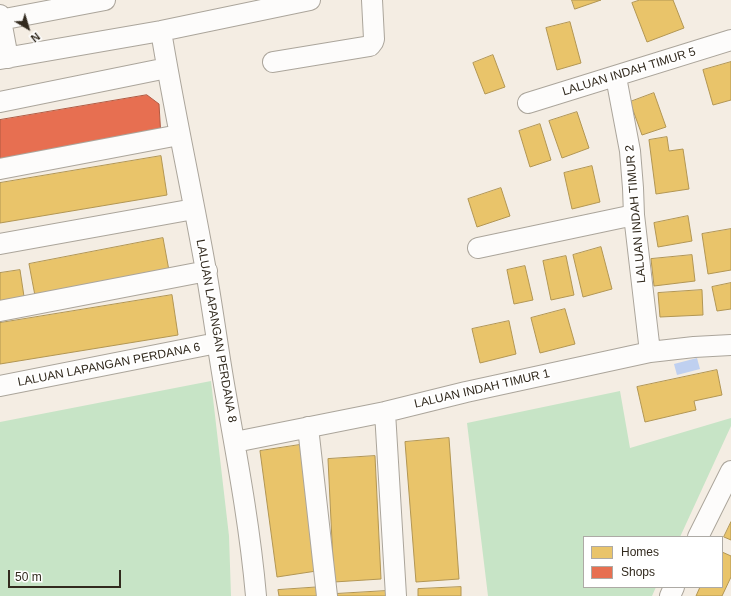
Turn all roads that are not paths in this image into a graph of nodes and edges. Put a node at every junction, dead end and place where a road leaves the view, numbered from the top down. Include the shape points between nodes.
1 (105, 0) edge
2 (310, 0) edge
3 (372, 0) edge
4 (0, 18) edge
5 (161, 31) junction
6 (731, 40) edge
7 (4, 59) edge
8 (273, 62) dead end
9 (167, 68) junction
10 (616, 77) junction
11 (0, 102) edge
12 (528, 103) dead end
13 (179, 135) junction
14 (0, 169) edge
15 (194, 209) junction
16 (634, 216) junction
17 (0, 244) edge
18 (478, 248) dead end
19 (206, 271) junction
20 (0, 311) edge
21 (217, 343) junction
22 (731, 345) edge
23 (650, 352) junction
24 (0, 386) edge
25 (385, 412) junction
26 (308, 427) junction
27 (235, 442) junction
28 (731, 471) edge
29 (698, 536) edge
30 (256, 596) edge
31 (327, 596) edge
32 (396, 596) edge

1 - 4 street
2 - 5 street
3 - 8 street via 374,39 370,46
4 - 7 street
5 - 7 street
5 - 9 street, LALUAN LAPANGAN PERDANA 8
6 - 10 street, LALUAN INDAH TIMUR 5
9 - 11 street
9 - 13 street, LALUAN LAPANGAN PERDANA 8
10 - 12 street, LALUAN INDAH TIMUR 5
10 - 16 street, LALUAN INDAH TIMUR 2 via 630,151
13 - 14 street
13 - 15 street, LALUAN LAPANGAN PERDANA 8
15 - 17 street
15 - 19 street, LALUAN LAPANGAN PERDANA 8
16 - 18 street
16 - 23 street, LALUAN INDAH TIMUR 2
19 - 20 street
19 - 21 street, LALUAN LAPANGAN PERDANA 8
21 - 24 street, LALUAN LAPANGAN PERDANA 6
21 - 27 street, LALUAN LAPANGAN PERDANA 8
22 - 23 street, LALUAN INDAH TIMUR 1
23 - 25 street, LALUAN INDAH TIMUR 1
25 - 26 street, LALUAN INDAH TIMUR 1
25 - 32 street
26 - 27 street, LALUAN INDAH TIMUR 1
26 - 31 street
27 - 30 street, LALUAN LAPANGAN PERDANA 8
28 - 29 street

